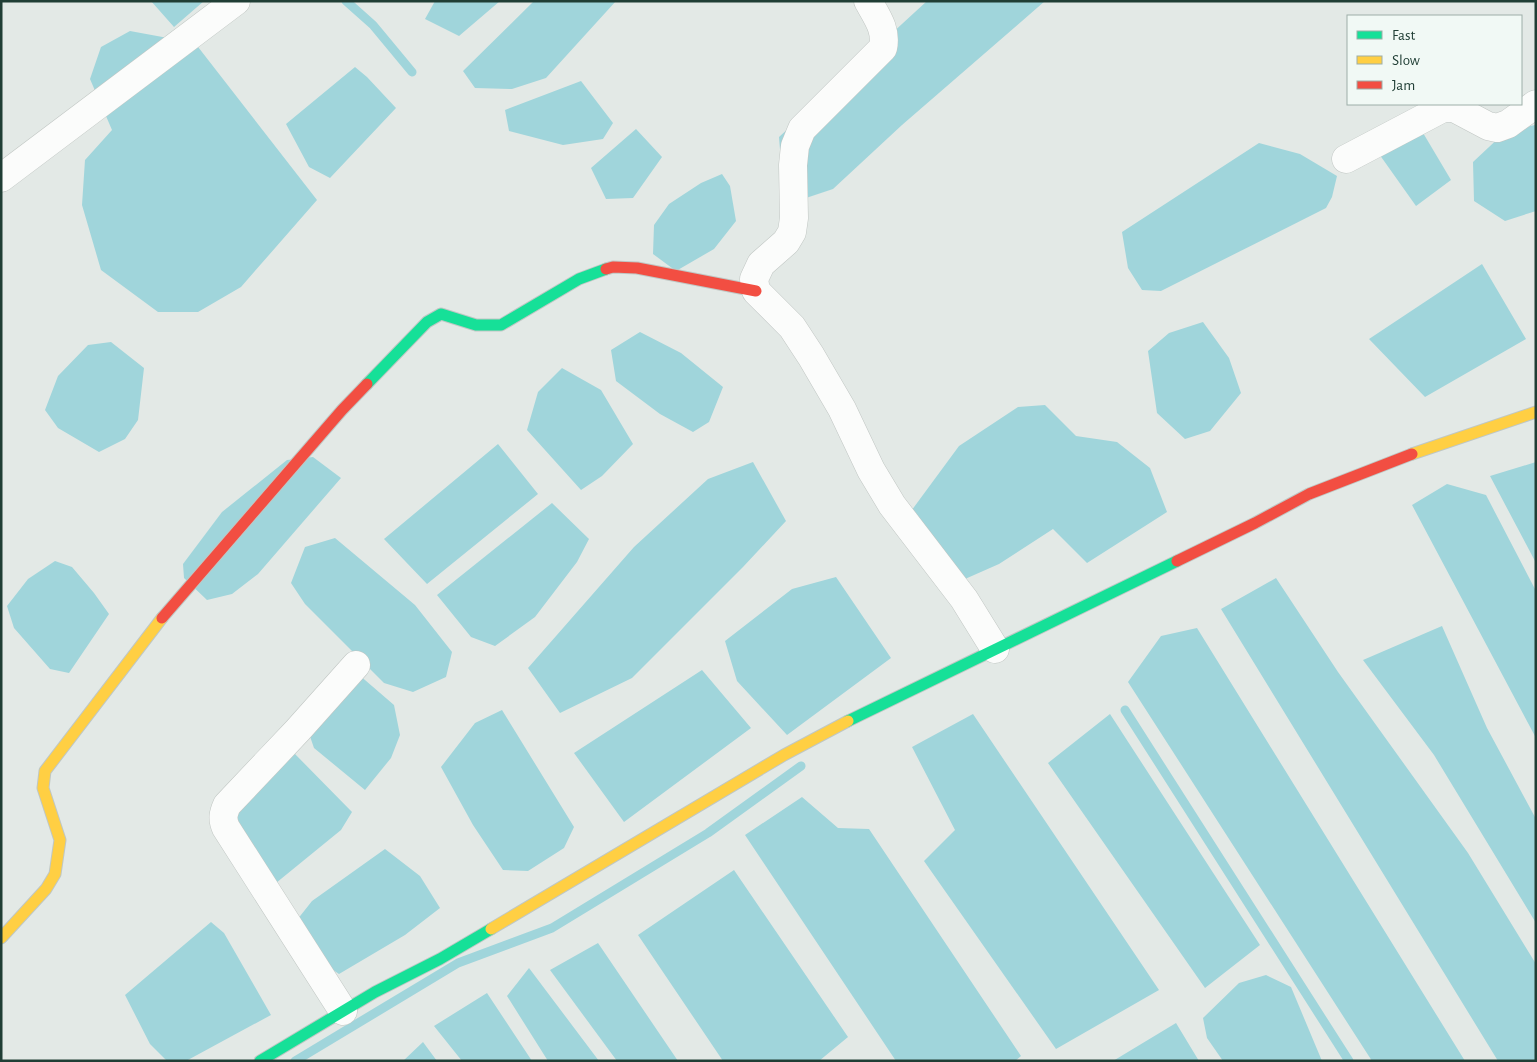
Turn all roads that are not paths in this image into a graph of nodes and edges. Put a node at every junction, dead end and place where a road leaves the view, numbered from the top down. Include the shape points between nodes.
1 (236, 1) edge
2 (868, 1) edge
3 (1536, 104) edge
4 (1346, 159) dead end
5 (1, 178) edge
6 (756, 291) junction
7 (1536, 412) edge
8 (995, 649) junction
9 (356, 665) dead end
10 (1, 938) edge
11 (343, 1011) junction
12 (260, 1061) edge

1 - 5 street
2 - 6 street via 883,29 883,48 802,130 795,146 793,165 792,232 786,242 761,264 754,279
3 - 4 street via 1497,128 1454,108 1443,108
6 - 8 street via 792,327 842,409 892,505 964,599
6 - 10 street via 637,268 613,267 580,279 501,325 472,325 442,314 427,322 342,410 152,630 45,771 43,788 60,840 55,874 46,890
7 - 8 street via 1392,461 1309,494
8 - 11 street via 784,755 440,959
9 - 11 street via 223,812 226,828
11 - 12 street

